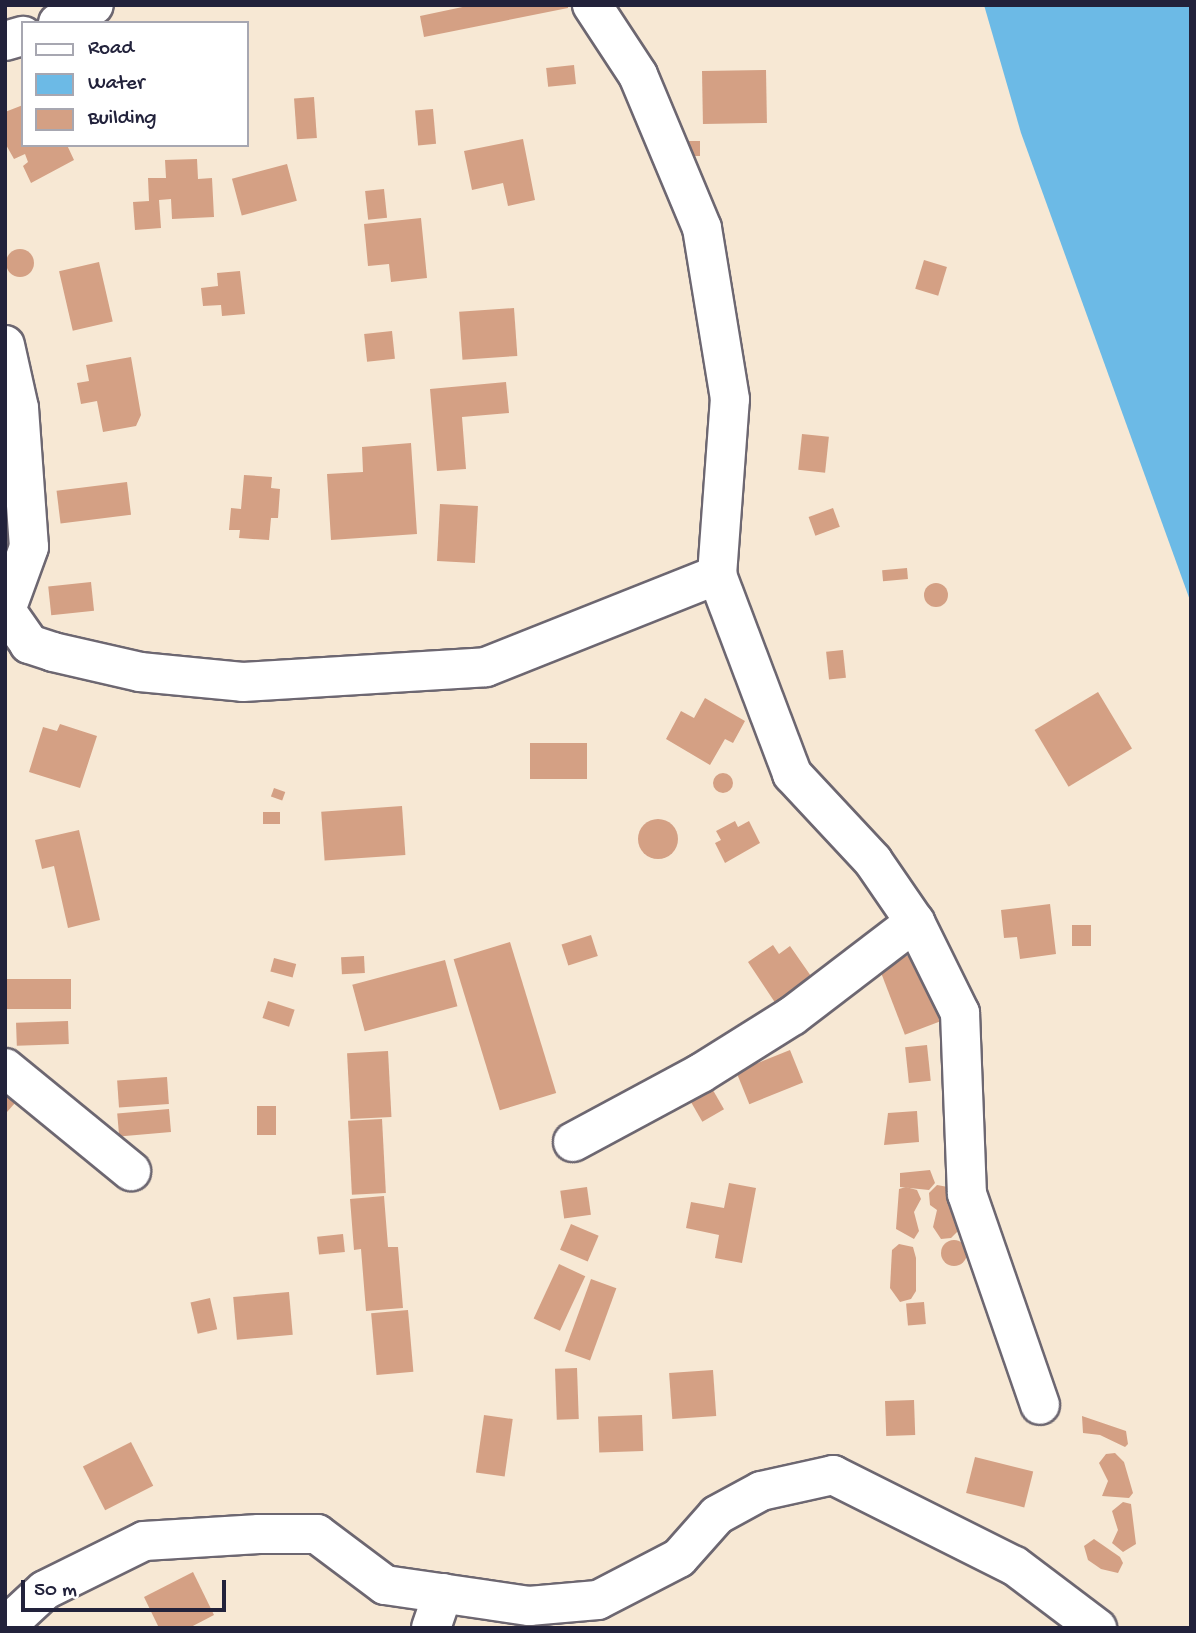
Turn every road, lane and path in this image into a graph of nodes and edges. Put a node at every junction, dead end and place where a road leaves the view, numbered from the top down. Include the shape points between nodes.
1 (38, 5) edge
2 (94, 5) edge
3 (592, 5) edge
4 (48, 21) edge
5 (62, 21) edge
6 (5, 345) edge
7 (718, 575) junction
8 (6, 613) edge
9 (915, 922) junction
10 (5, 1068) edge
11 (573, 1142) dead end
12 (131, 1171) dead end
13 (1040, 1405) dead end
14 (437, 1611) edge
15 (5, 1627) edge
16 (1097, 1628) edge

1 - 4 street
2 - 5 street
3 - 7 street via 638,75 702,228 730,399
6 - 8 street via 19,408 29,547
7 - 8 street via 486,667 243,682 140,672 53,652 29,644
7 - 9 street via 792,774 873,861
9 - 11 street via 792,1016 701,1073
9 - 13 street via 960,1013 967,1194
10 - 12 street
14 - 15 street via 385,1585 317,1534 144,1541 45,1590
14 - 16 street via 598,1600 679,1558 717,1515 761,1491 833,1475 1015,1566

